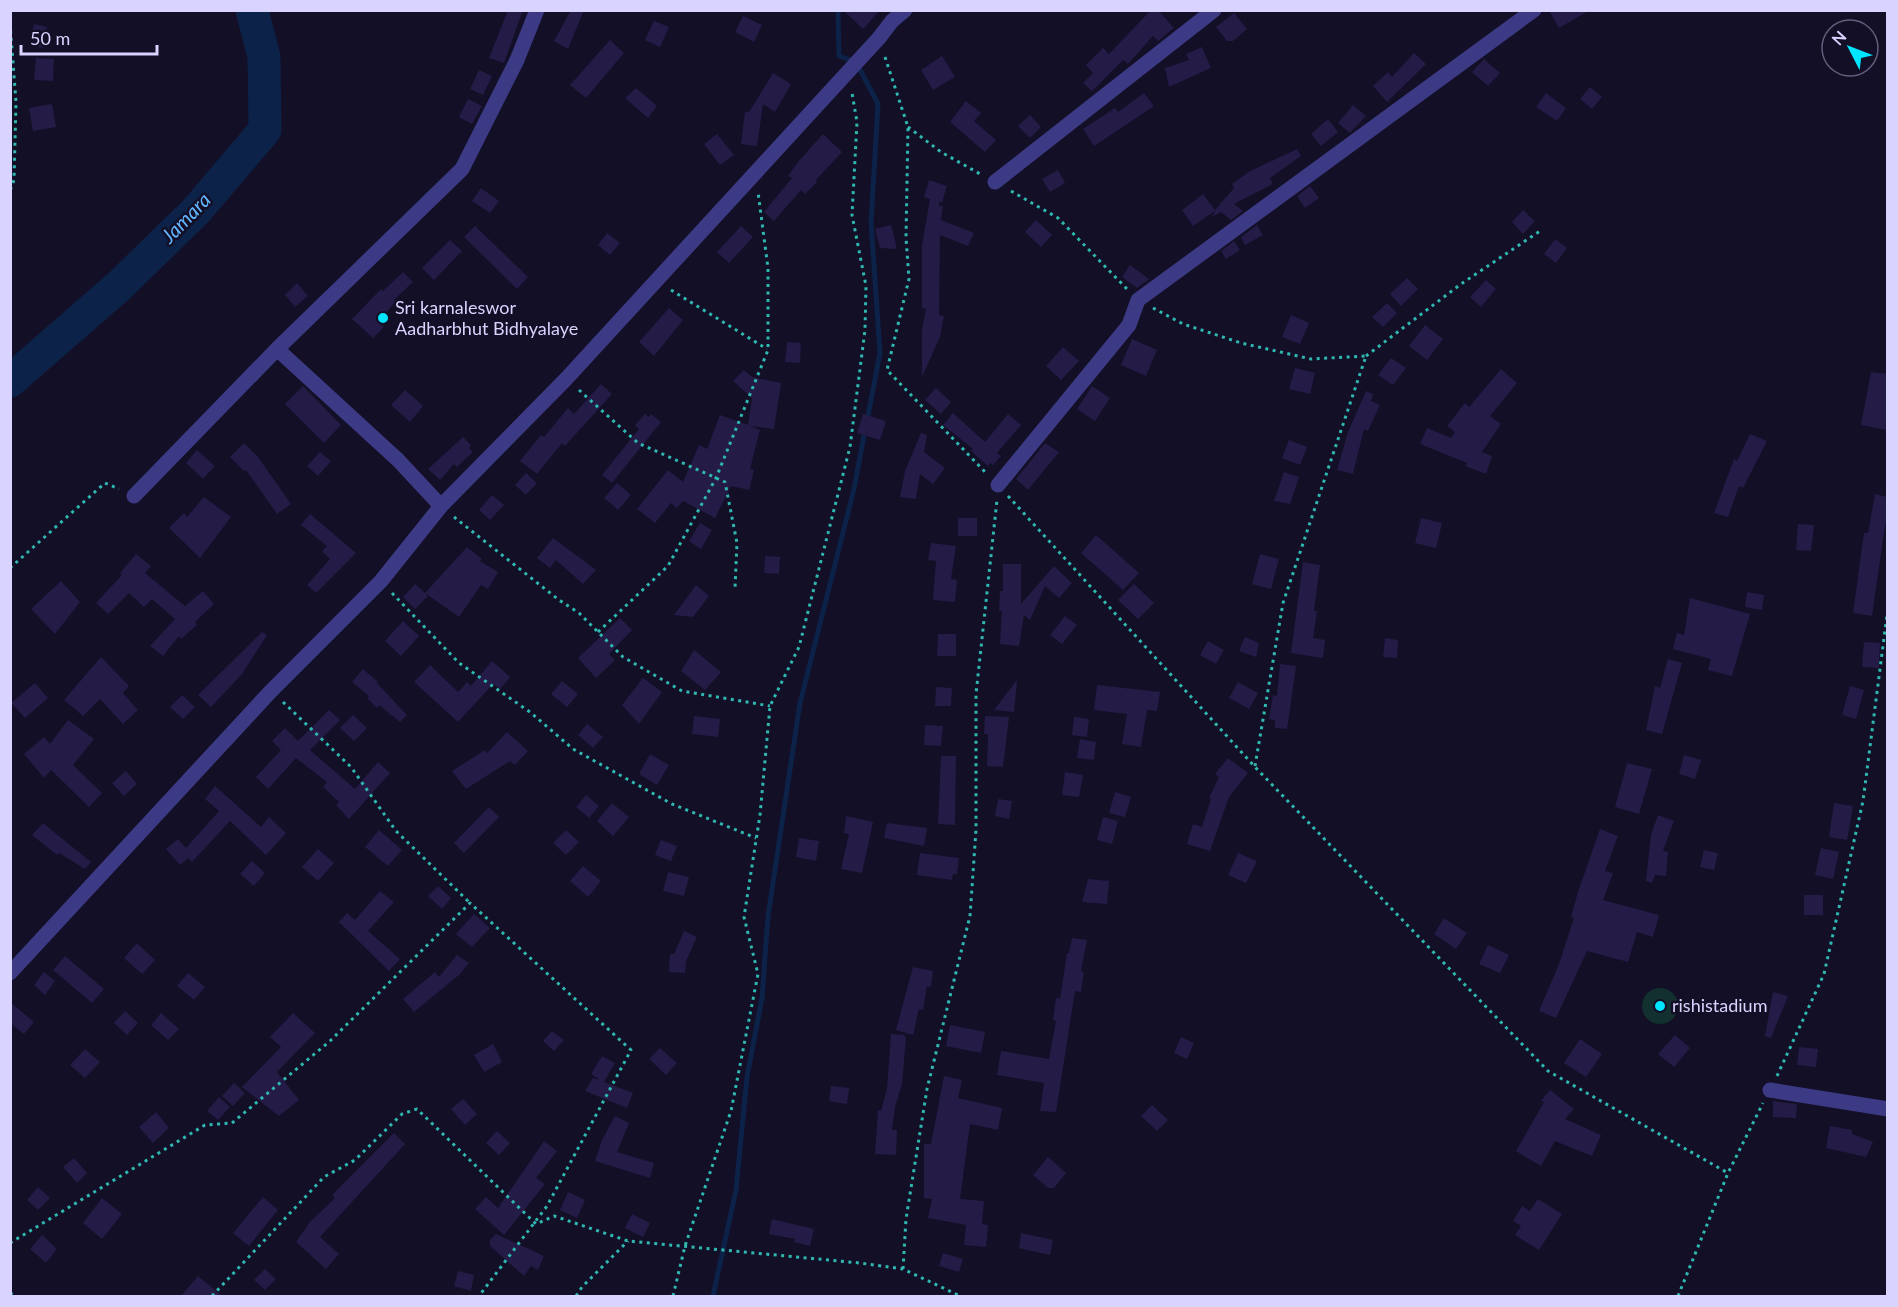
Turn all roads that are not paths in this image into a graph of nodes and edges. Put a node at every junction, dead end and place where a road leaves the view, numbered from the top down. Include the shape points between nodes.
1 (537, 10) edge
2 (905, 10) edge
3 (1214, 10) edge
4 (1534, 10) edge
5 (892, 16) edge
6 (995, 182) road end
7 (277, 349) junction
8 (998, 485) road end
9 (134, 496) road end
10 (441, 506) junction
11 (10, 973) edge
12 (1770, 1090) road end
13 (1887, 1109) edge

1 - 7 street via 517,60 462,169
2 - 5 street
3 - 6 street
4 - 8 street via 1138,300 1129,325
5 - 10 street via 879,38 756,173 566,379
7 - 9 street
7 - 10 street via 399,460
10 - 11 street via 381,581 271,691
12 - 13 street

